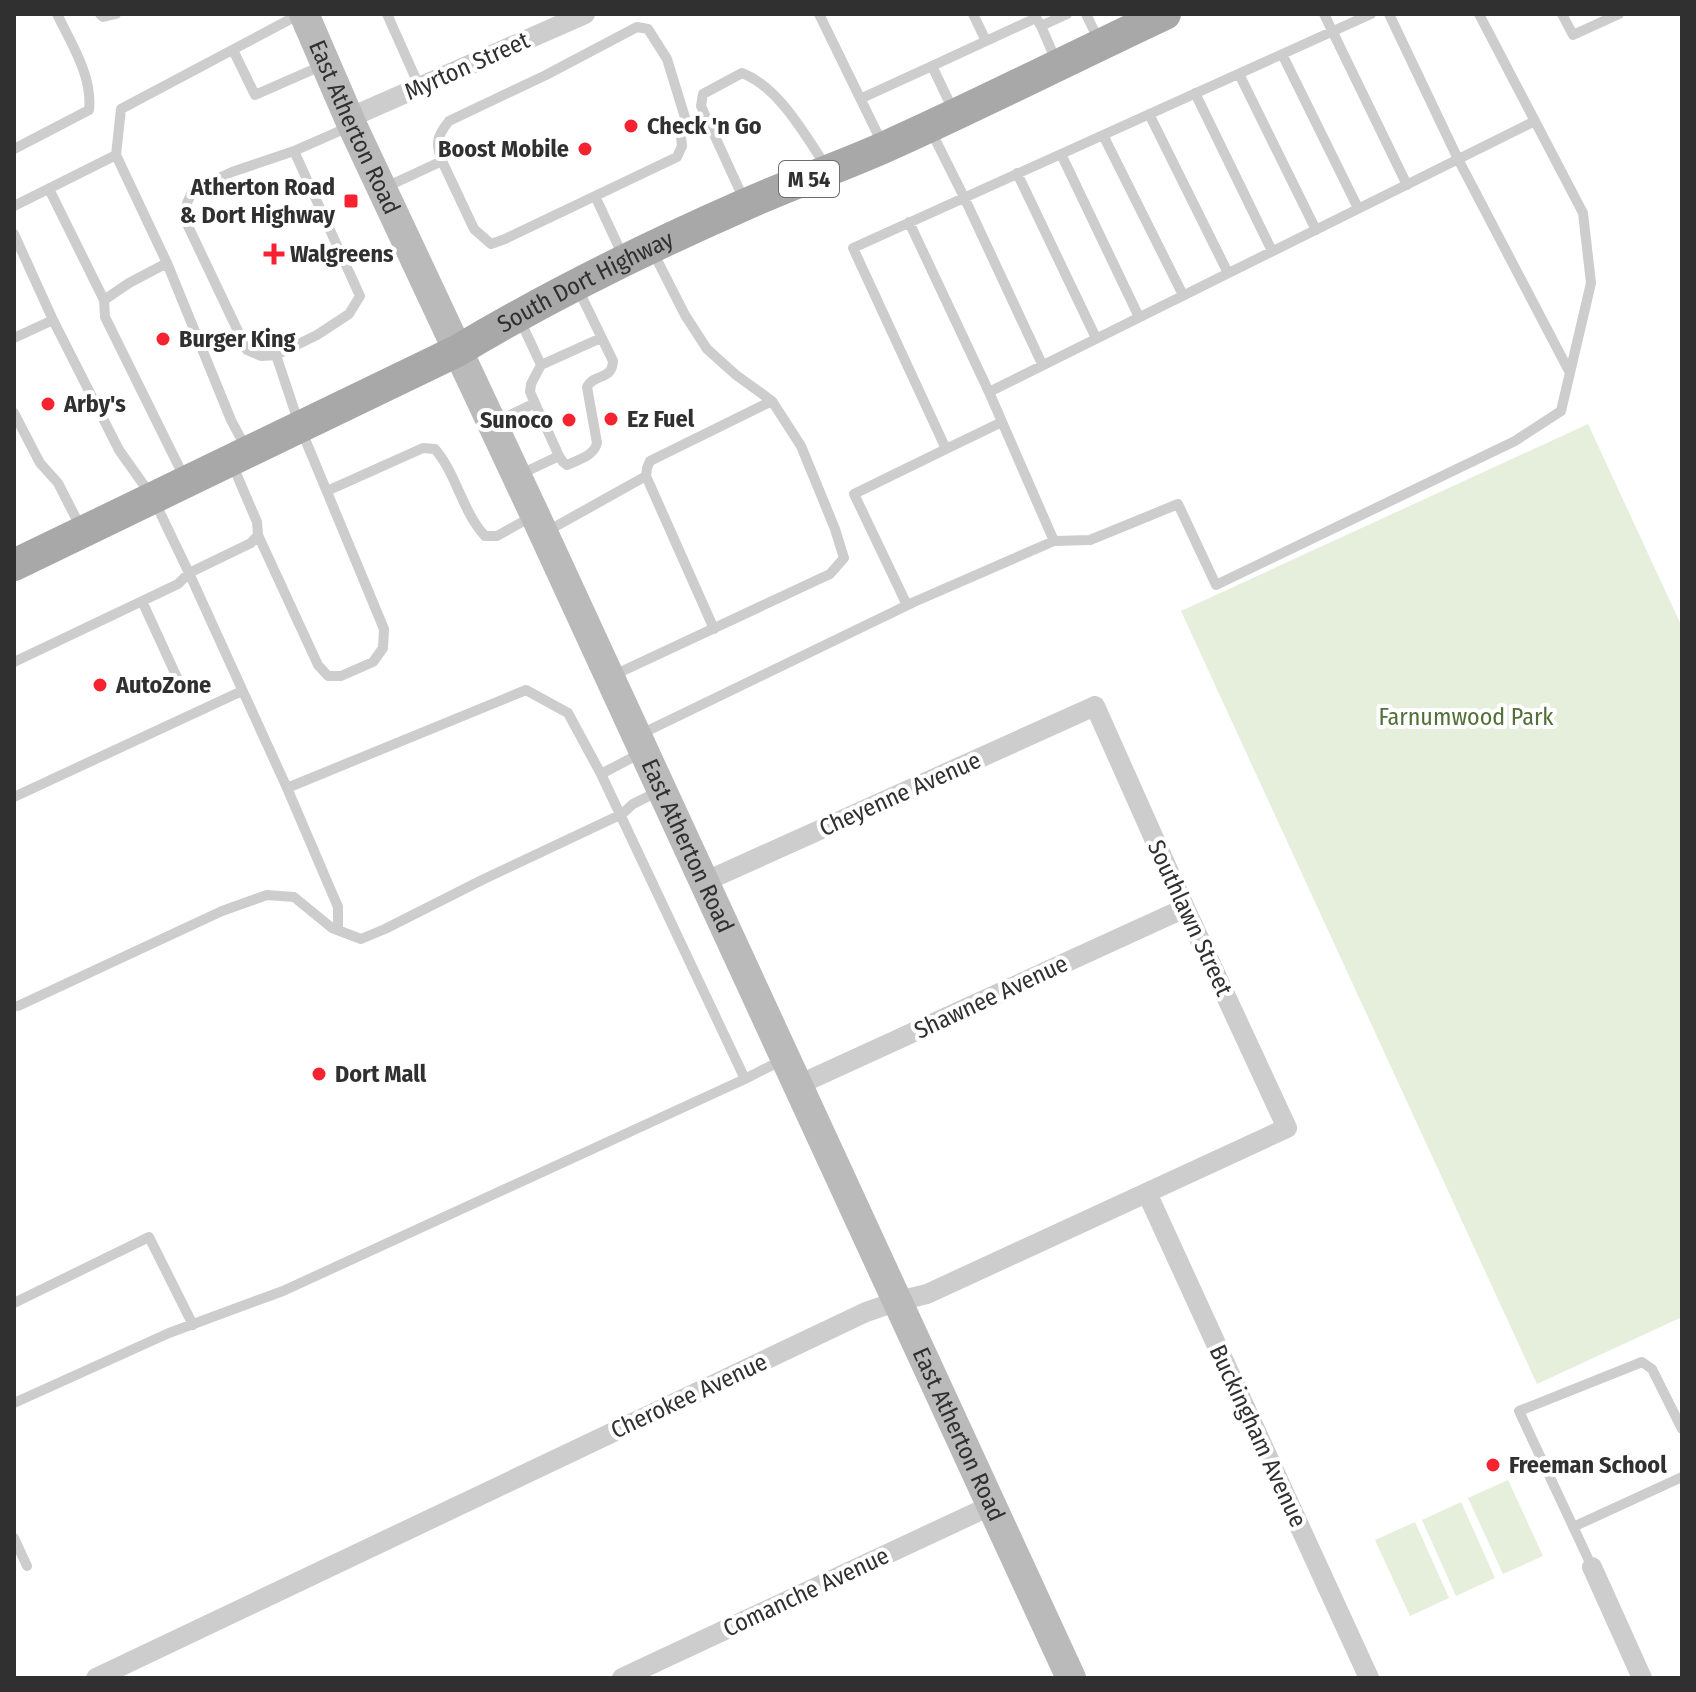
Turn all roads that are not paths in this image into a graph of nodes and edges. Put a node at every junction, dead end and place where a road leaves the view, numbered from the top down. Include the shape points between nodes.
1 (57, 14) edge
2 (100, 14) edge
3 (116, 14) edge
4 (302, 14) edge
5 (387, 14) edge
6 (585, 14) edge
7 (819, 14) edge
8 (973, 14) edge
9 (1067, 14) edge
10 (1086, 14) edge
11 (1165, 14) edge
12 (1324, 14) edge
13 (1371, 14) edge
14 (1389, 14) edge
15 (1479, 14) edge
16 (1562, 14) edge
17 (1619, 14) edge
18 (1041, 26) junction
19 (1332, 31) junction
20 (986, 41) junction
21 (1101, 44) junction
22 (233, 50) junction
23 (1282, 54) junction
24 (327, 64) junction
25 (1058, 65) junction
26 (932, 66) junction
27 (1239, 74) junction
28 (420, 88) junction
29 (1195, 93) junction
30 (862, 98) junction
31 (1149, 114) junction
32 (942, 120) junction
33 (1535, 121) junction
34 (350, 122) junction
35 (1103, 135) junction
36 (884, 147) junction
37 (14, 149) edge
38 (294, 151) junction
39 (1061, 154) junction
40 (116, 155) junction
41 (1458, 159) junction
42 (442, 161) junction
43 (829, 171) junction
44 (1017, 173) junction
45 (1407, 185) junction
46 (49, 189) junction
47 (382, 189) junction
48 (595, 196) junction
49 (964, 197) junction
50 (746, 204) junction
51 (14, 206) edge
52 (1358, 208) junction
53 (909, 222) junction
54 (1316, 230) junction
55 (14, 234) edge
56 (1272, 251) junction
57 (638, 255) junction
58 (167, 263) junction
59 (1228, 273) junction
60 (576, 284) junction
61 (1183, 295) junction
62 (104, 300) junction
63 (518, 314) junction
64 (1139, 317) junction
65 (53, 320) junction
66 (14, 338) edge
67 (601, 338) junction
68 (1096, 338) junction
69 (457, 351) junction
70 (276, 355) junction
71 (1042, 364) junction
72 (541, 365) junction
73 (1570, 373) junction
74 (989, 392) junction
75 (772, 401) junction
76 (535, 403) junction
77 (14, 413) edge
78 (1002, 422) junction
79 (492, 424) junction
80 (300, 427) junction
81 (946, 449) junction
82 (239, 456) junction
83 (559, 456) junction
84 (516, 476) junction
85 (646, 476) junction
86 (186, 482) junction
87 (327, 491) junction
88 (153, 498) junction
89 (539, 524) junction
90 (83, 532) junction
91 (258, 535) junction
92 (1054, 541) junction
93 (16, 558) edge
94 (189, 573) junction
95 (142, 601) junction
96 (907, 605) junction
97 (714, 629) junction
98 (14, 662) edge
99 (608, 677) junction
100 (180, 684) dead end
101 (242, 691) junction
102 (1095, 706) joint
103 (639, 744) junction
104 (601, 774) junction
105 (287, 788) junction
106 (661, 790) junction
107 (14, 797) edge
108 (622, 814) junction
109 (704, 882) junction
110 (1185, 908) junction
111 (338, 930) junction
112 (14, 1006) edge
113 (791, 1072) junction
114 (745, 1079) junction
115 (1287, 1128) joint
116 (1147, 1193) junction
117 (898, 1301) junction
118 (14, 1303) edge
119 (193, 1325) junction
120 (14, 1403) edge
121 (1682, 1429) edge
122 (1682, 1477) edge
123 (990, 1506) junction
124 (1573, 1527) junction
125 (14, 1538) edge
126 (27, 1566) dead end
127 (1592, 1567) joint
128 (96, 1678) edge
129 (622, 1678) edge
130 (1071, 1678) edge
131 (1369, 1678) edge
132 (1642, 1678) edge

1 - 37 lane via 88,83 89,110
2 - 3 lane
4 - 22 lane
4 - 24 street, East Atherton Road
5 - 28 lane
6 - 28 street, Myrton Street
7 - 30 lane
8 - 20 lane
9 - 18 lane
10 - 21 lane
11 - 21 main road, South Dort Highway / M 54
12 - 19 lane
13 - 19 lane
14 - 41 lane
15 - 33 lane
16 - 17 lane via 1573,35
18 - 20 lane via 1036,18
18 - 25 lane
19 - 23 lane
19 - 45 lane
20 - 26 lane
21 - 25 main road, South Dort Highway / M 54
22 - 24 lane via 255,95
22 - 40 lane via 121,109
23 - 27 lane
23 - 52 lane
24 - 34 street, East Atherton Road
25 - 32 main road, South Dort Highway / M 54
26 - 30 lane
26 - 32 lane
27 - 29 lane
27 - 54 lane
28 - 34 street, Myrton Street
29 - 31 lane
29 - 56 lane
30 - 36 lane
31 - 35 lane
31 - 59 lane
32 - 36 main road, South Dort Highway / M 54
32 - 49 lane
33 - 41 lane
33 - 73 lane via 1583,213 1591,283
34 - 38 lane
34 - 47 street, East Atherton Road
35 - 39 lane
35 - 61 lane
36 - 43 main road, South Dort Highway / M 54
38 - 70 lane via 360,296 349,314
38 - 70 lane via 193,190 187,203 188,226 247,350
39 - 44 lane
39 - 64 lane
40 - 46 lane
40 - 58 lane
41 - 45 lane
41 - 73 lane
42 - 47 lane
42 - 48 lane via 474,229 491,244
42 - 48 lane via 438,135 449,121 637,27 648,29 667,59 687,124 682,146 677,157
43 - 50 main road, South Dort Highway / M 54
43 - 50 lane via 775,96 742,73 703,94 701,106
44 - 49 lane
44 - 68 lane
45 - 52 lane
46 - 51 lane
46 - 62 lane
47 - 69 street, East Atherton Road
48 - 57 lane
49 - 53 lane
49 - 71 lane
50 - 57 main road, South Dort Highway / M 54
52 - 54 lane
53 - 74 lane
53 - 81 lane via 853,248
54 - 56 lane
55 - 65 lane
56 - 59 lane
57 - 60 main road, South Dort Highway / M 54
57 - 75 lane via 707,349
58 - 62 lane
58 - 82 lane via 231,420
59 - 61 lane
60 - 63 main road, South Dort Highway / M 54
60 - 67 lane
61 - 64 lane
62 - 86 lane via 105,317
63 - 69 main road, South Dort Highway / M 54
63 - 72 lane
64 - 68 lane
65 - 66 lane
65 - 88 lane via 119,450
67 - 72 lane
67 - 83 lane via 613,367 588,384 597,447 567,465
68 - 71 lane
69 - 79 street, East Atherton Road
69 - 80 main road, South Dort Highway / M 54
70 - 80 lane
71 - 74 lane
72 - 76 lane via 531,384
73 - 92 lane via 1561,411 1515,441 1216,585 1178,504 1090,540
74 - 78 lane
75 - 85 lane via 650,461
75 - 97 lane via 801,446 844,558 830,574
76 - 79 lane
76 - 83 lane
77 - 90 lane
78 - 81 lane
78 - 92 lane
79 - 84 street, East Atherton Road
80 - 82 main road, South Dort Highway / M 54
80 - 87 lane
81 - 96 lane via 854,494
82 - 86 main road, South Dort Highway / M 54
82 - 91 lane
83 - 84 lane
84 - 89 street, East Atherton Road
85 - 89 lane
85 - 97 lane
86 - 88 main road, South Dort Highway / M 54
87 - 89 lane via 423,448 435,449 485,536
87 - 91 lane via 384,629 383,648 373,662 341,676 328,676 318,665
88 - 90 main road, South Dort Highway / M 54
88 - 94 lane
89 - 99 street, East Atherton Road
90 - 93 main road, South Dort Highway / M 54
91 - 94 lane
92 - 96 lane
94 - 95 lane
94 - 101 lane
95 - 98 lane
95 - 100 lane
96 - 103 lane
97 - 99 lane
99 - 103 street, East Atherton Road
101 - 105 lane
101 - 107 lane
102 - 109 street, Cheyenne Avenue
102 - 110 street, Southlawn Street
103 - 104 lane
103 - 106 street, East Atherton Road
104 - 105 lane via 568,713 526,690
104 - 108 lane
105 - 111 lane via 338,907
106 - 108 lane
106 - 109 street, East Atherton Road
108 - 111 lane via 361,939
108 - 114 lane
109 - 113 street, East Atherton Road
110 - 113 street, Shawnee Avenue
110 - 115 street, Southlawn Street
111 - 112 lane via 294,897 267,895
113 - 114 lane
113 - 117 street, East Atherton Road
114 - 119 lane via 283,1291
115 - 116 street, Cherokee Avenue
116 - 117 street, Cherokee Avenue via 927,1294
116 - 131 street, Buckingham Avenue
117 - 123 street, East Atherton Road
117 - 128 street, Cherokee Avenue
118 - 119 lane via 149,1237
119 - 120 lane
121 - 124 lane via 1652,1369 1642,1362 1519,1411
122 - 124 lane
123 - 129 street, Comanche Avenue
123 - 130 street, East Atherton Road
124 - 127 lane
125 - 126 lane
127 - 132 street

